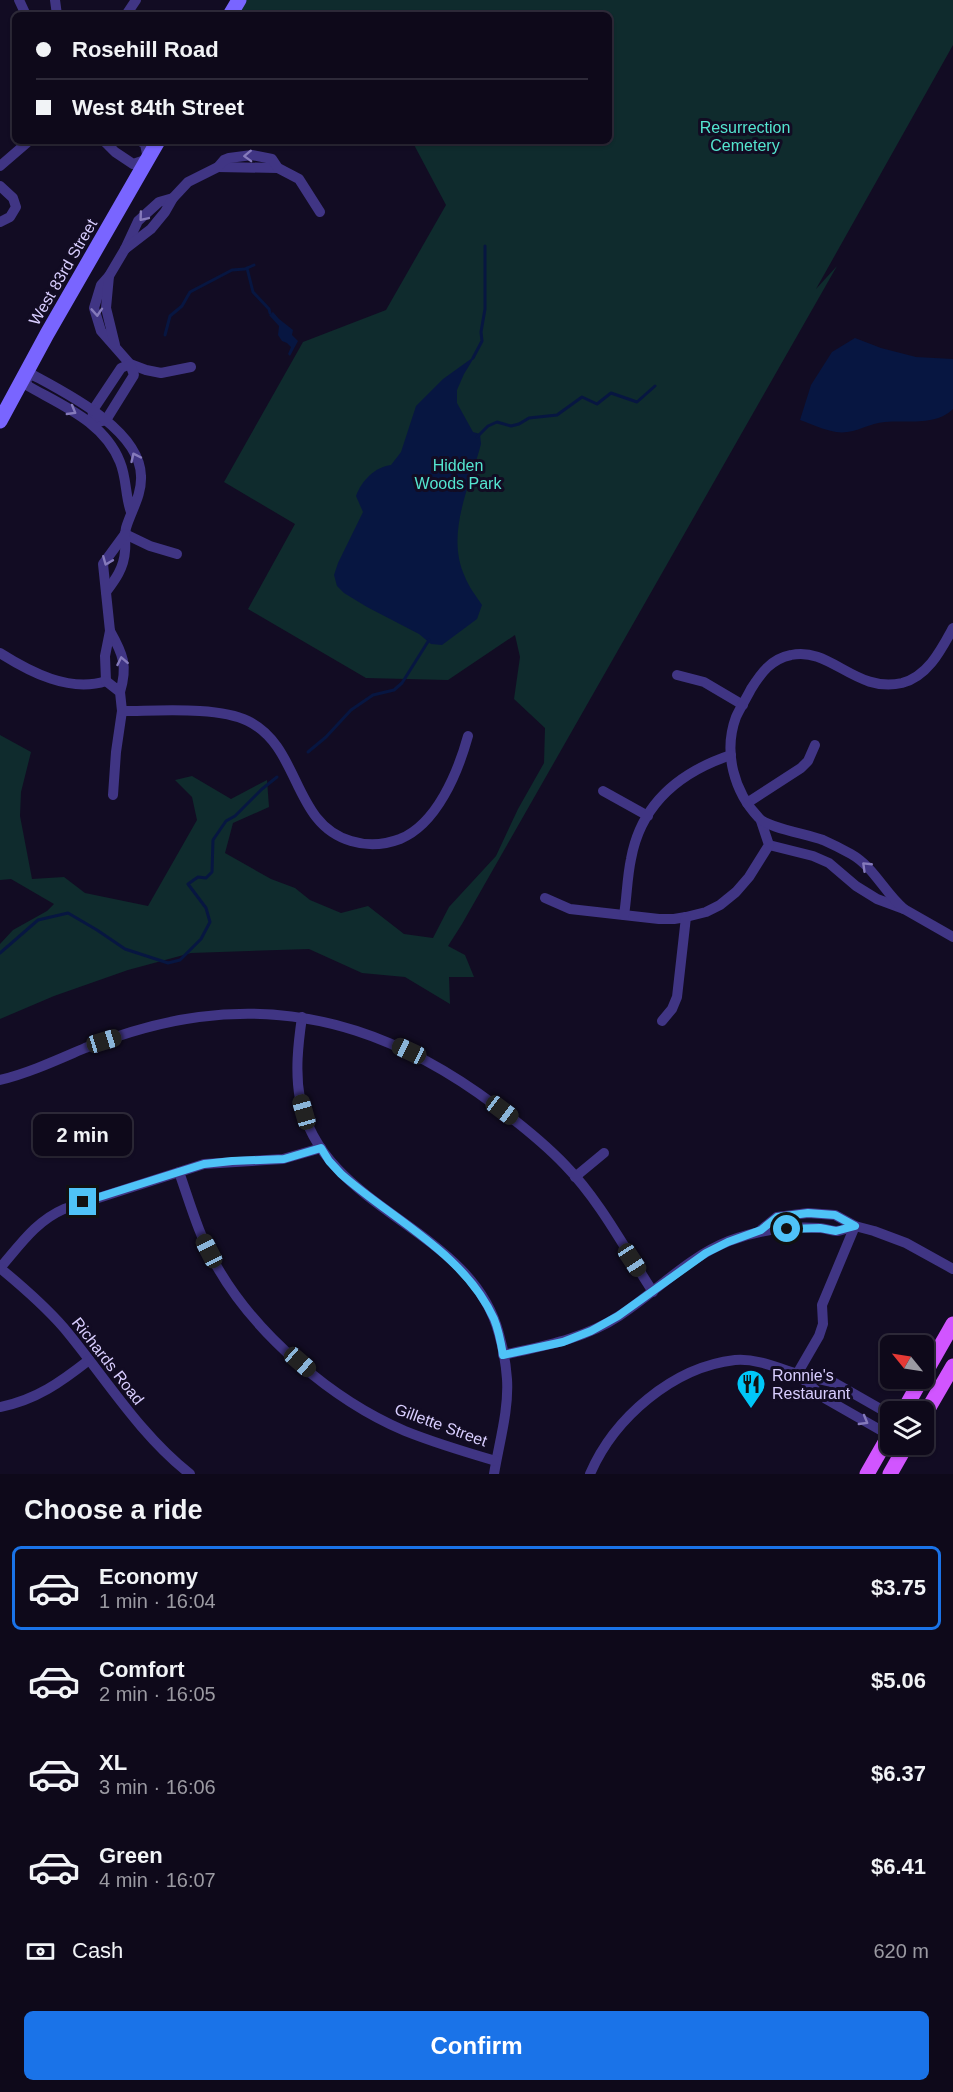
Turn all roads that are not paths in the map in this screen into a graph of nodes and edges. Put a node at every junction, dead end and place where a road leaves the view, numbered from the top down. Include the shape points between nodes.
1 (26, 144) edge
2 (107, 144) edge
3 (145, 144) edge
4 (156, 144) edge
5 (148, 159) junction
6 (0, 166) edge
7 (0, 186) edge
8 (320, 212) dead end
9 (0, 222) edge
10 (130, 364) junction
11 (191, 367) dead end
12 (25, 378) junction
13 (93, 410) junction
14 (106, 420) junction
15 (0, 421) edge
16 (92, 424) junction
17 (131, 512) junction
18 (124, 534) junction
19 (177, 554) dead end
20 (106, 592) junction
21 (953, 628) edge
22 (110, 631) junction
23 (0, 653) edge
24 (677, 675) dead end
25 (106, 681) junction
26 (120, 692) junction
27 (743, 705) junction
28 (122, 711) junction
29 (468, 736) dead end
30 (815, 745) dead end
31 (731, 755) junction
32 (603, 791) dead end
33 (113, 795) dead end
34 (747, 803) junction
35 (648, 816) junction
36 (761, 821) junction
37 (770, 845) junction
38 (545, 898) dead end
39 (904, 909) junction
40 (624, 915) junction
41 (686, 917) junction
42 (953, 937) edge
43 (302, 1017) junction
44 (662, 1021) dead end
45 (0, 1080) edge
46 (321, 1148) junction
47 (604, 1153) dead end
48 (179, 1172) junction
49 (575, 1177) junction
50 (855, 1226) junction
51 (0, 1268) edge
52 (953, 1269) edge
53 (653, 1292) junction
54 (953, 1324) edge
55 (503, 1355) junction
56 (934, 1358) edge
57 (89, 1360) junction
58 (953, 1366) edge
59 (798, 1374) junction
60 (933, 1401) edge
61 (0, 1407) edge
62 (880, 1409) edge
63 (880, 1430) edge
64 (880, 1455) edge
65 (886, 1455) edge
66 (901, 1455) edge
67 (496, 1461) junction
68 (190, 1474) edge
69 (494, 1474) edge
70 (590, 1474) edge
71 (867, 1474) edge
72 (880, 1474) edge
73 (890, 1474) edge

1 - 6 street
2 - 5 street via 133,164
3 - 5 street
4 - 5 street, West 83rd Street
5 - 12 street, West 83rd Street
7 - 9 street via 13,198 16,207 10,217
8 - 10 street via 299,179 278,168 218,167 188,182 151,229 125,249 110,276 106,308 115,345
10 - 11 street via 161,373
10 - 13 street via 120,368
10 - 14 street via 134,375
12 - 13 street via 33,375
12 - 15 street, West 83rd Street
12 -> 16 street via 28,386
13 - 14 street
13 - 16 street
14 - 16 street
17 -> 14 street via 139,497 142,474 126,440
16 - 17 street via 120,462
17 - 18 street
18 - 19 street
18 - 20 street via 123,564
18 -> 20 street via 103,564
20 - 22 street
21 - 27 street via 931,665 904,682 872,684 821,658 793,654 767,666
22 - 25 street
26 -> 22 street via 125,663
23 - 25 street via 33,672 67,683
24 - 27 street via 704,682
25 - 26 street
26 - 28 street
27 - 31 street via 733,729
28 - 29 street via 223,713 248,720 278,745 315,817 327,830 358,844 392,842 421,826 457,769
28 - 33 street
30 - 34 street via 801,768
31 - 34 street via 735,783
31 - 35 street via 707,763 677,782
32 - 35 street
34 - 36 street
35 - 40 street via 631,859
36 - 37 street
39 -> 36 street via 865,863 851,854 822,840
37 - 39 street via 829,863 877,899
37 - 41 street via 736,892 720,905
38 - 40 street via 570,909
39 - 42 street
40 - 41 street
41 - 44 street via 677,997
43 - 45 street via 198,1017 104,1041
43 - 46 street via 297,1076 300,1100
43 - 49 street via 350,1028 426,1060 515,1120
46 - 48 street via 284,1159 204,1164
46 - 55 street via 350,1181 466,1275 494,1319
47 - 49 street
48 - 51 street via 50,1215
48 - 67 street, Gillette Street via 201,1236 216,1265 247,1309 286,1351 373,1415 442,1445
49 - 53 street
50 - 52 street via 906,1243
50 - 53 street via 835,1215 777,1217 761,1230 706,1253
50 - 59 street via 822,1305 819,1336
51 - 57 street, Richards Road via 42,1305
53 - 55 street via 591,1331 563,1342
54 - 56 main road
55 - 67 street via 506,1401
57 - 61 street via 39,1395
57 - 68 street, Richards Road via 147,1434
58 - 60 main road
59 - 62 street via 835,1383
59 -> 63 street via 826,1399
59 - 70 street via 768,1364 737,1360 710,1365 675,1381 648,1398 618,1427
64 - 71 main road
65 - 72 main road
66 - 73 main road
67 - 69 street

